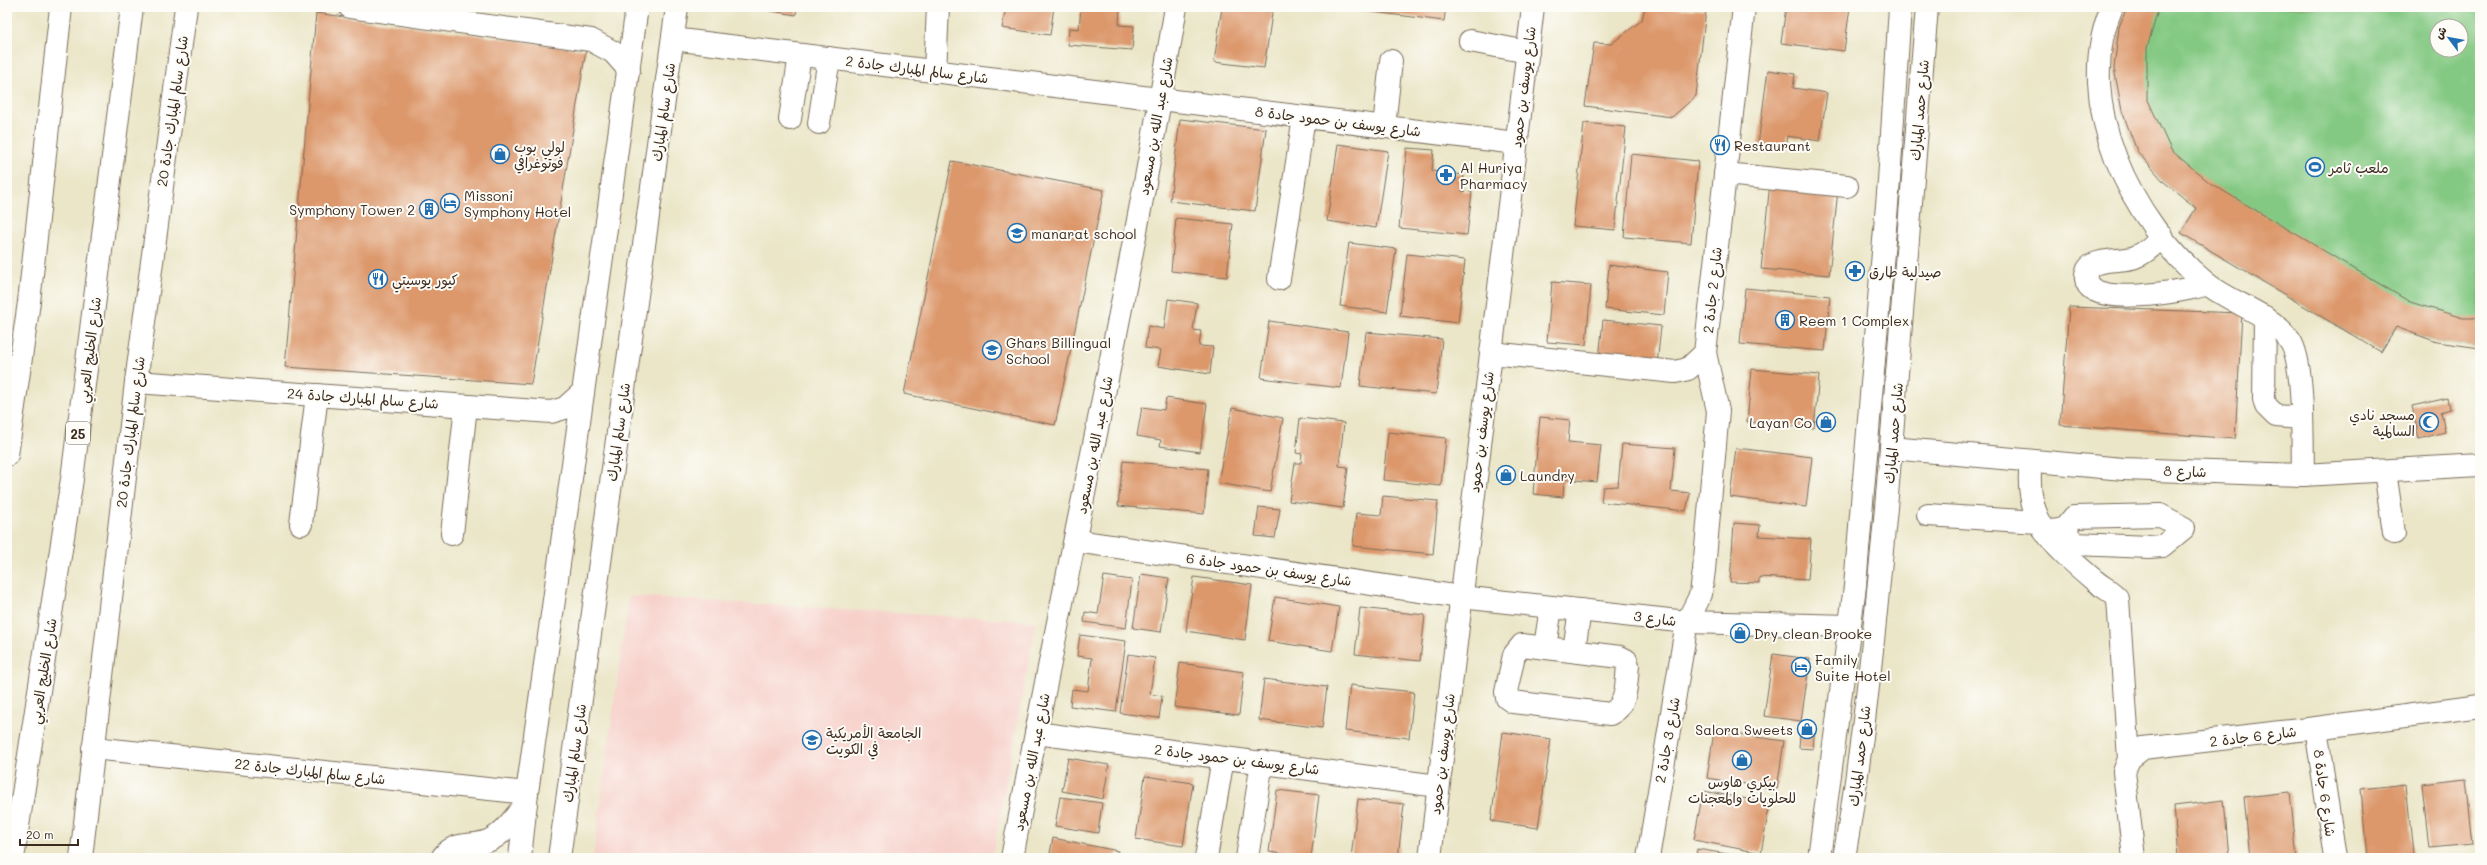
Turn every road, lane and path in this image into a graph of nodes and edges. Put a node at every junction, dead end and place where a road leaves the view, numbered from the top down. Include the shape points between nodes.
1 (61, 7) edge
2 (132, 7) edge
3 (186, 7) edge
4 (350, 7) edge
5 (638, 7) edge
6 (677, 7) edge
7 (938, 7) edge
8 (1176, 7) edge
9 (1533, 7) edge
10 (1744, 7) edge
11 (1900, 7) edge
12 (1927, 7) edge
13 (2112, 7) edge
14 (673, 39) junction
15 (1470, 42) dead end
16 (1528, 52) junction
17 (800, 55) junction
18 (829, 58) junction
19 (1392, 61) dead end
20 (629, 70) junction
21 (935, 72) junction
22 (1160, 100) junction
23 (1304, 117) junction
24 (790, 119) dead end
25 (819, 123) dead end
26 (1384, 127) junction
27 (1516, 143) junction
28 (1725, 174) junction
29 (1847, 186) dead end
30 (2161, 236) junction
31 (1279, 279) dead end
32 (2207, 284) junction
33 (2265, 318) junction
34 (1491, 353) junction
35 (1705, 353) junction
36 (136, 382) junction
37 (583, 392) junction
38 (317, 395) junction
39 (466, 406) junction
40 (2301, 418) junction
41 (1891, 448) junction
42 (7, 455) edge
43 (2032, 461) junction
44 (2480, 465) edge
45 (2385, 472) junction
46 (2303, 475) junction
47 (1928, 515) dead end
48 (301, 524) dead end
49 (2049, 528) junction
50 (2394, 533) dead end
51 (452, 534) dead end
52 (1076, 541) junction
53 (1461, 597) junction
54 (1551, 607) junction
55 (1580, 610) junction
56 (1687, 622) junction
57 (1850, 626) junction
58 (1545, 647) junction
59 (1574, 650) junction
60 (2480, 706) edge
61 (2316, 728) junction
62 (1036, 733) junction
63 (93, 748) junction
64 (1223, 758) junction
65 (2129, 759) junction
66 (1262, 762) junction
67 (1438, 786) junction
68 (526, 798) junction
69 (17, 832) junction
70 (13, 858) edge
71 (23, 858) edge
72 (81, 858) edge
73 (442, 858) edge
74 (520, 858) edge
75 (559, 858) edge
76 (1012, 858) edge
77 (1206, 858) edge
78 (1247, 858) edge
79 (1430, 858) edge
80 (1648, 858) edge
81 (1819, 858) edge
82 (1844, 858) edge
83 (2134, 858) edge
84 (2335, 858) edge

1 - 42 street via 30,302
2 - 69 street, شارع الخليج العربي / 25 via 72,479
3 - 36 street, شارع سالم المبارك جادة 20
4 - 20 street via 591,40 613,52
5 - 20 street
6 - 14 street, شارع سالم المبارك
7 - 21 street
8 - 22 street, شارع عبد الله بن مسعود
9 - 16 street, شارع يوسف بن حمود
10 - 28 street, شارع 2 جادة 2
11 - 57 street, شارع حمد المبارك via 1889,181
12 - 41 street, شارع حمد المبارك
13 - 30 street via 2100,53 2099,91 2106,129 2132,193
14 - 17 street, شارع سالم المبارك جادة 2
14 - 75 street, شارع سالم المبارك
15 - 16 street
16 - 27 street, شارع يوسف بن حمود
17 - 18 street, شارع سالم المبارك جادة 2
17 - 24 street
18 - 21 street, شارع سالم المبارك جادة 2
18 - 25 street
19 - 26 street
20 - 37 street
21 - 22 street, شارع سالم المبارك جادة 2
22 - 23 street, شارع يوسف بن حمود جادة 8
22 - 52 street, شارع عبد الله بن مسعود
23 - 26 street, شارع يوسف بن حمود جادة 8
23 - 31 street
26 - 27 street, شارع يوسف بن حمود جادة 8
27 - 34 street, شارع يوسف بن حمود
28 - 29 street
28 - 35 street, شارع 2 جادة 2
30 - 32 street via 2175,254
30 - 32 street via 2145,252 2135,257 2094,263 2086,274 2088,286 2094,292 2103,294 2154,295 2181,292
32 - 33 street via 2225,297
33 - 40 street via 2284,332 2296,352 2299,364
33 - 40 street via 2266,406 2276,416
34 - 35 street, شارع 2 جادة 2 via 1675,372 1688,369
34 - 53 street, شارع يوسف بن حمود
35 - 56 street, شارع 3 جادة 2 via 1718,411 1701,594
36 - 38 street, شارع سالم المبارك جادة 24
36 - 63 street, شارع سالم المبارك جادة 20
37 - 39 street, شارع سالم المبارك جادة 24 via 565,408 551,412
37 - 68 street
38 - 39 street, شارع سالم المبارك جادة 24
38 - 48 street
39 - 51 street
40 - 46 street
41 - 43 street, شارع 8
41 - 82 street, شارع حمد المبارك via 1872,649 1854,802
43 - 46 street, شارع 8 via 2123,469
43 - 49 street via 2028,482
44 - 45 street, شارع 8
45 - 46 street, شارع 8
45 - 50 street
47 - 49 street
49 - 65 street via 2059,550 2118,599
52 - 53 street, شارع يوسف بن حمود جادة 6
52 - 62 street, شارع عبد الله بن مسعود
53 - 54 street, شارع 3
53 - 67 street, شارع يوسف بن حمود
54 - 55 street, شارع 3
54 - 58 street
55 - 56 street, شارع 3
55 - 59 street
56 - 57 street, شارع 3
56 - 80 street, شارع 3 جادة 2
57 - 81 street, شارع حمد المبارك
58 - 59 street
58 - 59 street via 1522,645 1518,649 1514,655 1507,698 1513,702 1610,714 1618,710 1623,704 1628,665 1626,660
60 - 61 street, شارع 6 جادة 2
61 - 65 street, شارع 6 جادة 2 via 2143,748
61 - 84 street, شارع 6 جادة 8
62 - 64 street, شارع يوسف بن حمود جادة 2
62 - 76 street, شارع عبد الله بن مسعود
63 - 68 street, شارع سالم المبارك جادة 22
63 - 72 street, شارع سالم المبارك جادة 20
64 - 66 street, شارع يوسف بن حمود جادة 2
64 - 77 street
65 - 83 street via 2124,772
66 - 67 street, شارع يوسف بن حمود جادة 2
66 - 78 street
67 - 79 street, شارع يوسف بن حمود
68 - 73 street via 497,836 481,844 450,848
68 - 74 street
69 - 70 street, شارع الخليج العربي / 25
69 - 71 street

